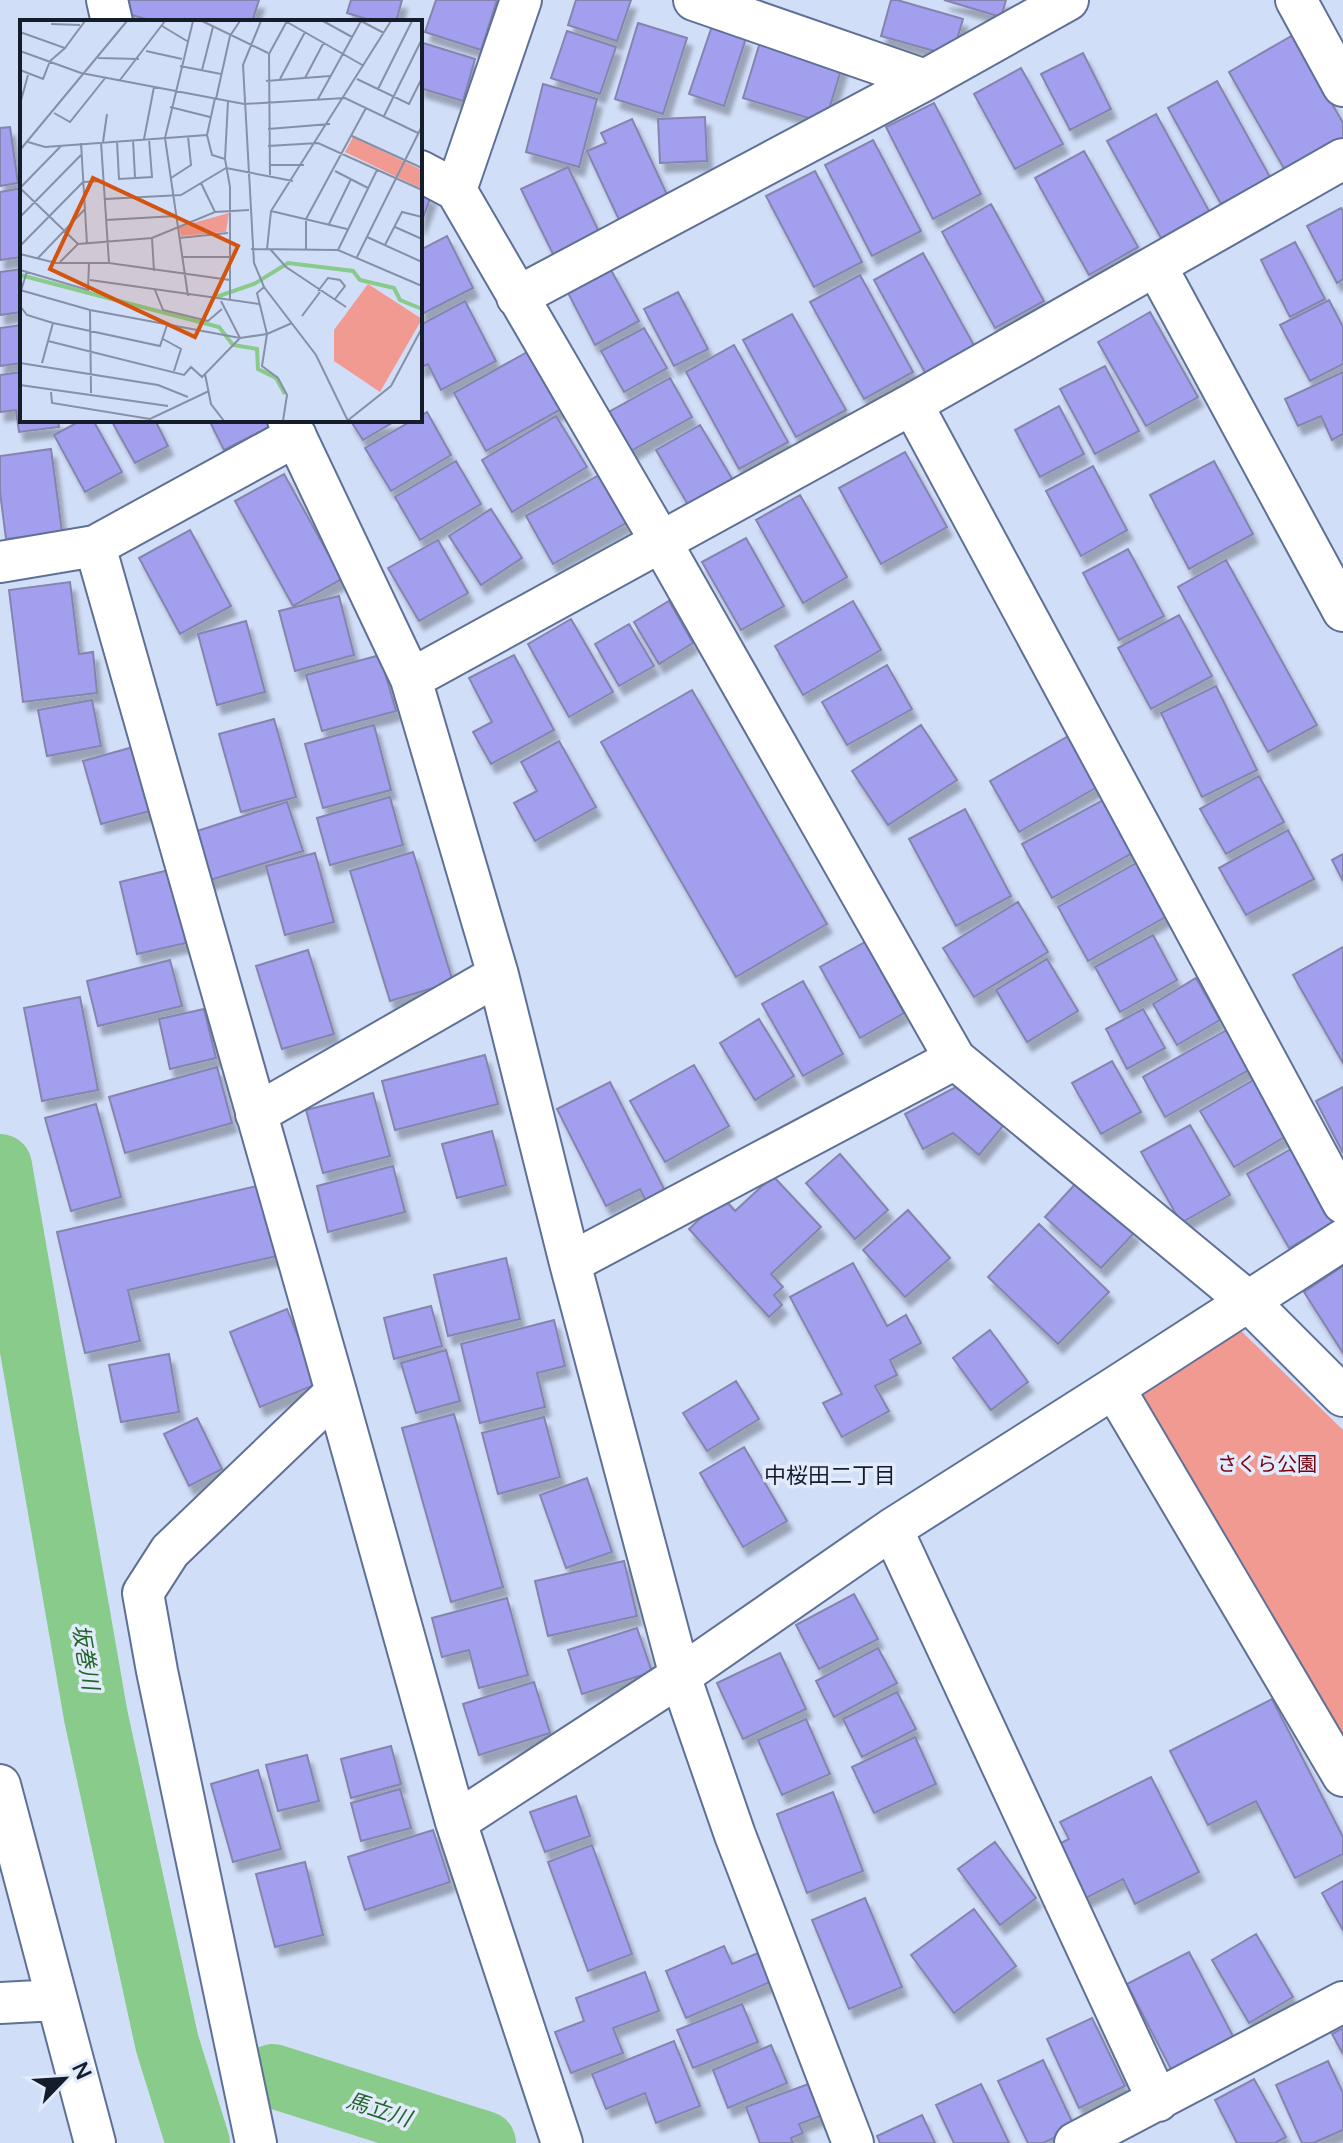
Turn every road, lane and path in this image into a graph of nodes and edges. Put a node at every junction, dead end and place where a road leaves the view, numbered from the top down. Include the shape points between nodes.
1 (107, 0) edge
2 (521, 0) edge
3 (694, 0) edge
4 (1068, 0) edge
5 (1296, 0) edge
6 (112, 20) edge
7 (925, 80) junction
8 (1343, 86) edge
9 (1343, 159) edge
10 (422, 172) edge
11 (456, 190) junction
12 (1156, 266) junction
13 (517, 297) junction
14 (912, 404) junction
15 (292, 428) edge
16 (661, 542) junction
17 (95, 546) junction
18 (0, 562) edge
19 (1343, 611) edge
20 (411, 679) junction
21 (498, 975) junction
22 (955, 1059) junction
23 (256, 1114) junction
24 (1343, 1203) edge
25 (1343, 1240) edge
26 (570, 1263) junction
27 (1249, 1302) junction
28 (1114, 1388) junction
29 (336, 1392) junction
30 (1343, 1396) edge
31 (892, 1529) junction
32 (680, 1676) junction
33 (1343, 1776) edge
34 (0, 1785) edge
35 (456, 1822) junction
36 (57, 2000) junction
37 (1343, 2002) edge
38 (0, 2003) edge
39 (1158, 2101) junction
40 (95, 2143) edge
41 (256, 2143) edge
42 (562, 2143) edge
43 (853, 2143) edge
44 (1075, 2143) edge

1 - 6 street
2 - 11 street
3 - 7 street
4 - 7 street
5 - 8 street
7 - 13 street
9 - 12 street
10 - 11 street
11 - 13 street
12 - 14 street
12 - 19 street
13 - 16 street
14 - 16 street
14 - 24 street
15 - 17 street
15 - 20 street
16 - 20 street
16 - 22 street
17 - 18 street
17 - 23 street
20 - 21 street
21 - 23 street
21 - 26 street
22 - 26 street
22 - 27 street
23 - 29 street
25 - 27 street
26 - 32 street
27 - 28 street
27 - 30 street
28 - 31 street
28 - 33 street
29 - 35 street
29 - 41 street via 170,1551 143,1593
31 - 32 street
31 - 39 street
32 - 35 street
32 - 43 street
34 - 36 street
35 - 42 street
36 - 38 street
36 - 40 street
37 - 39 street
39 - 44 street

